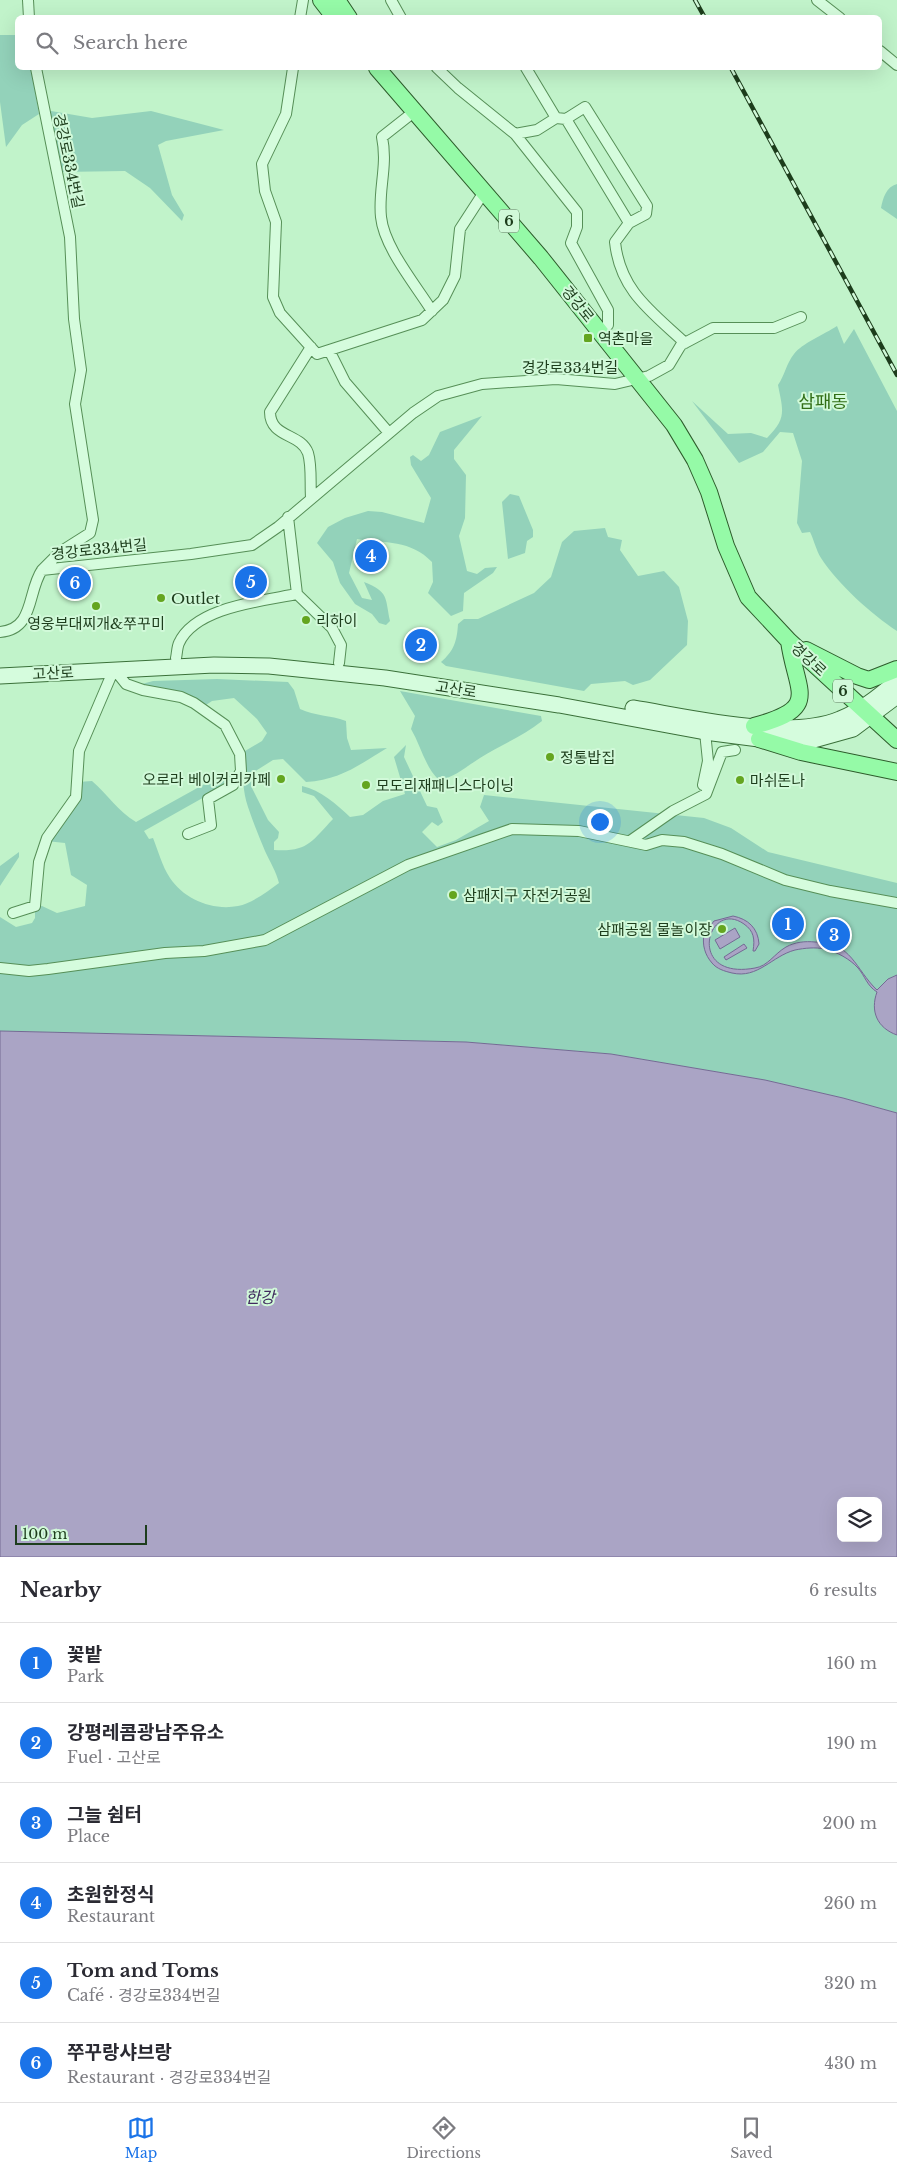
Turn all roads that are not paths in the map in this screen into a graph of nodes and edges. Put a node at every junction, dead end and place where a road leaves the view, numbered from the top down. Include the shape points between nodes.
1 (28, 0) edge
2 (303, 0) edge
3 (322, 0) edge
4 (337, 0) edge
5 (392, 0) edge
6 (817, 0) edge
7 (29, 15) edge
8 (300, 15) edge
9 (334, 15) edge
10 (347, 15) edge
11 (400, 15) edge
12 (836, 15) edge
13 (882, 53) edge
14 (897, 65) edge
15 (36, 70) edge
16 (293, 70) edge
17 (379, 70) edge
18 (391, 70) edge
19 (439, 70) edge
20 (527, 70) edge
21 (414, 111) junction
22 (561, 118) junction
23 (516, 134) junction
24 (484, 192) junction
25 (629, 223) junction
26 (432, 311) junction
27 (801, 318) dead end
28 (608, 325) junction
29 (685, 343) junction
30 (311, 347) junction
31 (329, 350) junction
32 (643, 377) junction
33 (389, 433) junction
34 (311, 497) junction
35 (288, 517) junction
36 (42, 570) junction
37 (297, 594) junction
38 (0, 632) edge
39 (789, 641) junction
40 (176, 658) junction
41 (339, 663) junction
42 (0, 668) edge
43 (114, 669) junction
44 (897, 669) edge
45 (0, 676) edge
46 (897, 681) edge
47 (897, 696) edge
48 (866, 712) junction
49 (705, 732) junction
50 (757, 733) junction
51 (897, 740) edge
52 (735, 750) dead end
53 (897, 772) edge
54 (673, 811) junction
55 (188, 834) dead end
56 (630, 841) junction
57 (897, 903) edge
58 (13, 913) dead end
59 (0, 968) edge

1 - 7 street
2 - 8 street
3 - 9 main road
4 - 10 main road
5 - 11 street
6 - 12 street
13 - 14 street
15 - 36 street, 경강로334번길 via 70,237 74,319 81,370 75,404 94,520 90,533 60,552
16 - 30 street via 286,114 262,164 265,191 276,222 273,298 280,314
17 - 21 main road, 경강로 / 6
18 - 28 main road, 경강로 / 6
19 - 23 street
20 - 22 street
21 - 24 main road, 경강로 / 6
21 - 26 street via 382,137 386,156 381,216 384,235
22 - 23 street via 537,130
22 - 25 street
22 - 25 street via 584,107 647,206 646,214
23 - 28 street via 577,212 577,227 570,243 608,310
24 - 26 street via 460,229 455,276 443,300
24 - 32 main road, 경강로 / 6
25 - 29 street via 615,242 616,255 627,284 636,298
26 - 31 street via 422,320
27 - 29 street via 774,328 713,328
28 - 32 main road, 경강로 / 6
29 - 32 street, 경강로334번길 via 669,365
30 - 31 street via 317,354
30 - 34 street via 270,412 270,420 276,429 300,443 308,453
31 - 33 street via 345,382
32 - 33 street, 경강로334번길 via 615,384 556,379 482,384 438,396
32 - 39 main road, 경강로 / 6 via 696,441 712,472 734,541 766,617
33 - 34 street, 경강로334번길
34 - 35 street, 경강로334번길
35 - 36 street, 경강로334번길 via 252,545
35 - 37 street
36 - 38 street via 22,623
37 - 40 street via 236,606 200,619 179,643
37 - 41 street via 332,628 341,645
39 - 44 main road via 869,680
39 - 48 main road, 경강로 / 6
39 - 50 main road via 792,667 801,686 800,702 792,712
40 - 41 street, 고산로
40 - 42 street, 고산로
41 - 50 street, 고산로 via 424,674
43 - 45 street, 고산로
43 - 49 street, 고산로 via 214,664 385,678 559,704
43 - 55 street via 126,684 194,703 225,725 240,754 241,772 233,785 208,799 211,825
43 - 58 street via 79,751 76,797 47,838 39,862 35,906
46 - 48 street, 고산로
47 - 48 street, 고산로
48 - 50 street, 고산로 via 820,725
48 - 51 main road, 경강로 / 6
49 - 50 street, 고산로
49 - 54 street via 708,746 705,782 700,792 680,802
50 - 53 main road via 801,752
52 - 54 street via 722,752 706,794
54 - 56 street
56 - 57 street via 646,845 662,840 684,842 785,880
56 - 59 street via 579,831 512,829 408,864 265,940 204,951 48,969

